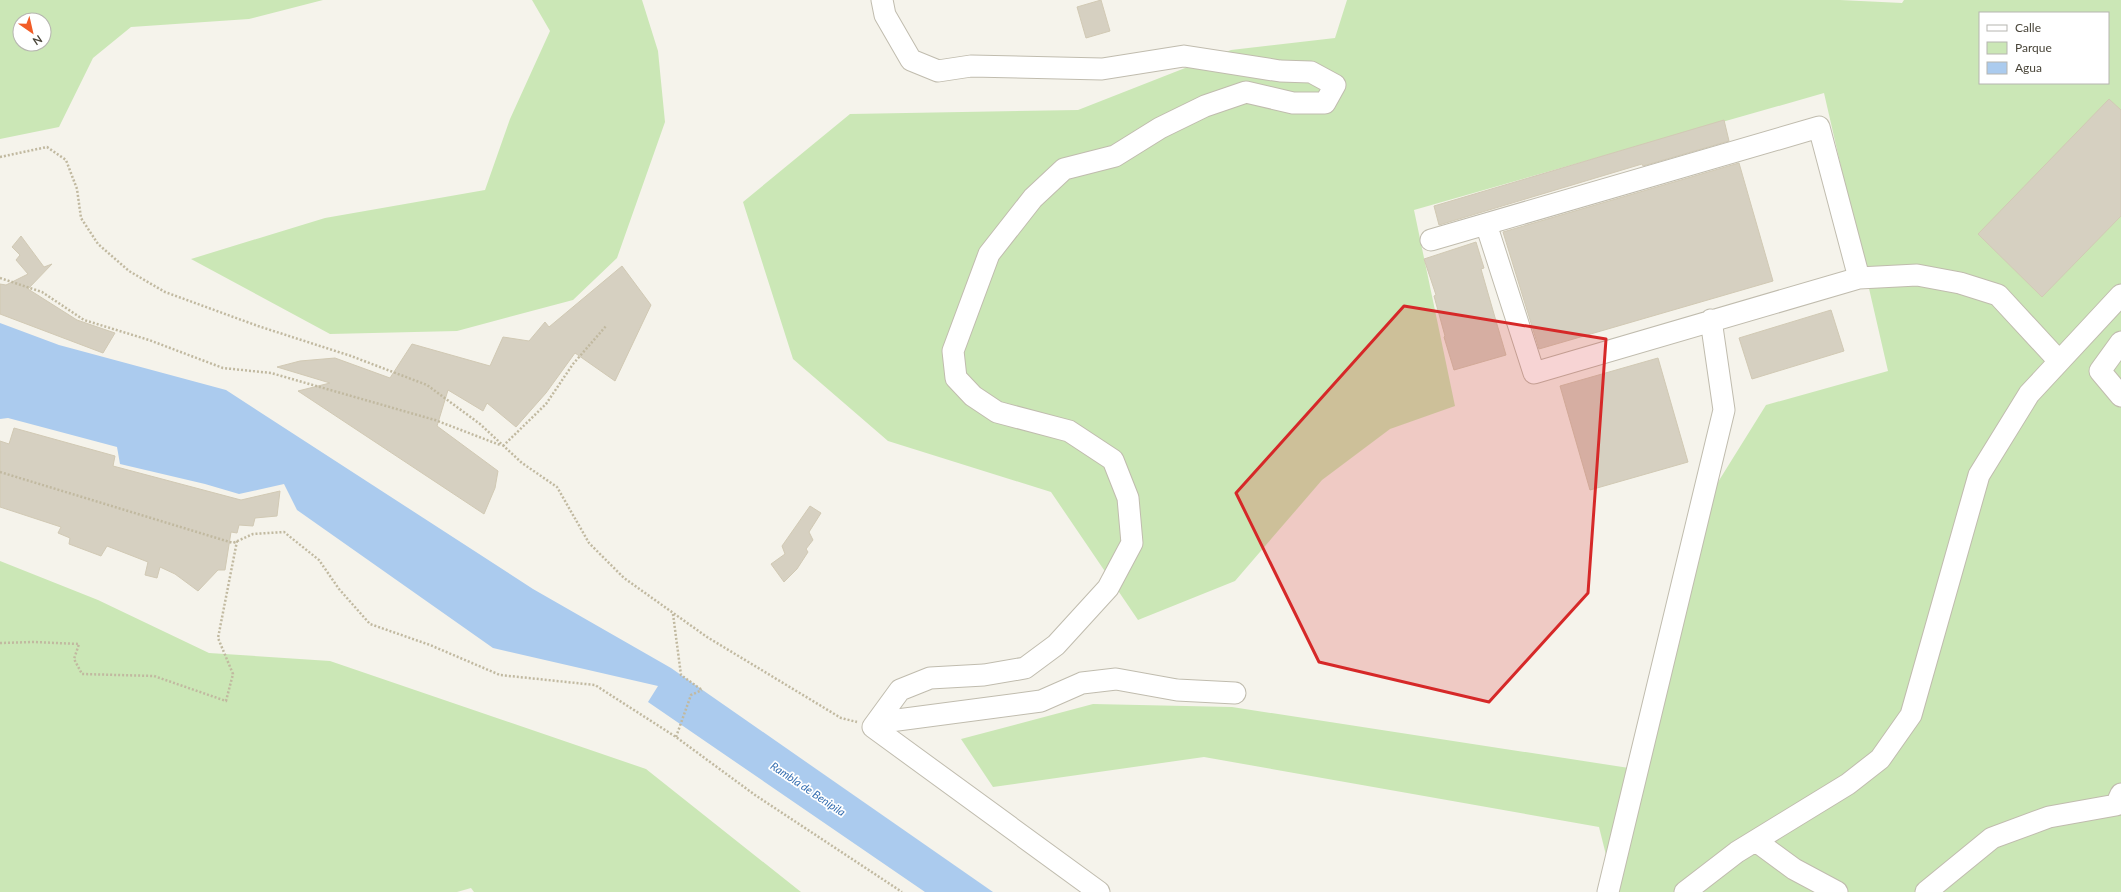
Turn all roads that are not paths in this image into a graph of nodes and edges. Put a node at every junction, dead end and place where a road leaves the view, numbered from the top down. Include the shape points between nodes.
1 (882, 0) edge
2 (1486, 224) junction
3 (1431, 240) dead end
4 (1859, 278) junction
5 (2116, 300) edge
6 (1711, 320) junction
7 (2119, 344) edge
8 (2059, 361) junction
9 (2121, 396) edge
10 (1235, 692) dead end
11 (873, 727) junction
12 (2121, 794) edge
13 (1756, 841) junction
14 (1614, 888) edge
15 (1099, 892) edge
16 (1685, 892) edge
17 (1838, 892) edge
18 (1926, 892) edge

1 - 11 street via 885,15 911,60 938,71 971,66 1102,69 1184,56 1280,71 1310,72 1335,85 1325,103 1294,103 1246,92 1160,128 1115,156 1064,169 1033,198 989,254 954,351 956,378 974,396 997,412 1069,431 1113,460 1128,498 1132,543 1108,588 1056,645 1025,668 984,675 930,678 900,690
2 - 3 street
2 - 4 street via 1819,127
2 - 6 street via 1534,373
4 - 6 street
4 - 8 street via 1917,275 1960,283 1998,295
5 - 7 street via 2106,339
5 - 8 street
6 - 14 street via 1724,410
7 - 9 street via 2100,371
8 - 13 street via 2029,394 1979,475 1911,715 1880,759 1848,784
10 - 11 street via 1177,690 1116,679 1082,683 1041,701 890,721
11 - 15 street
12 - 18 street via 2116,805 2048,817 1992,838
13 - 16 street via 1737,852
13 - 17 street via 1794,869

